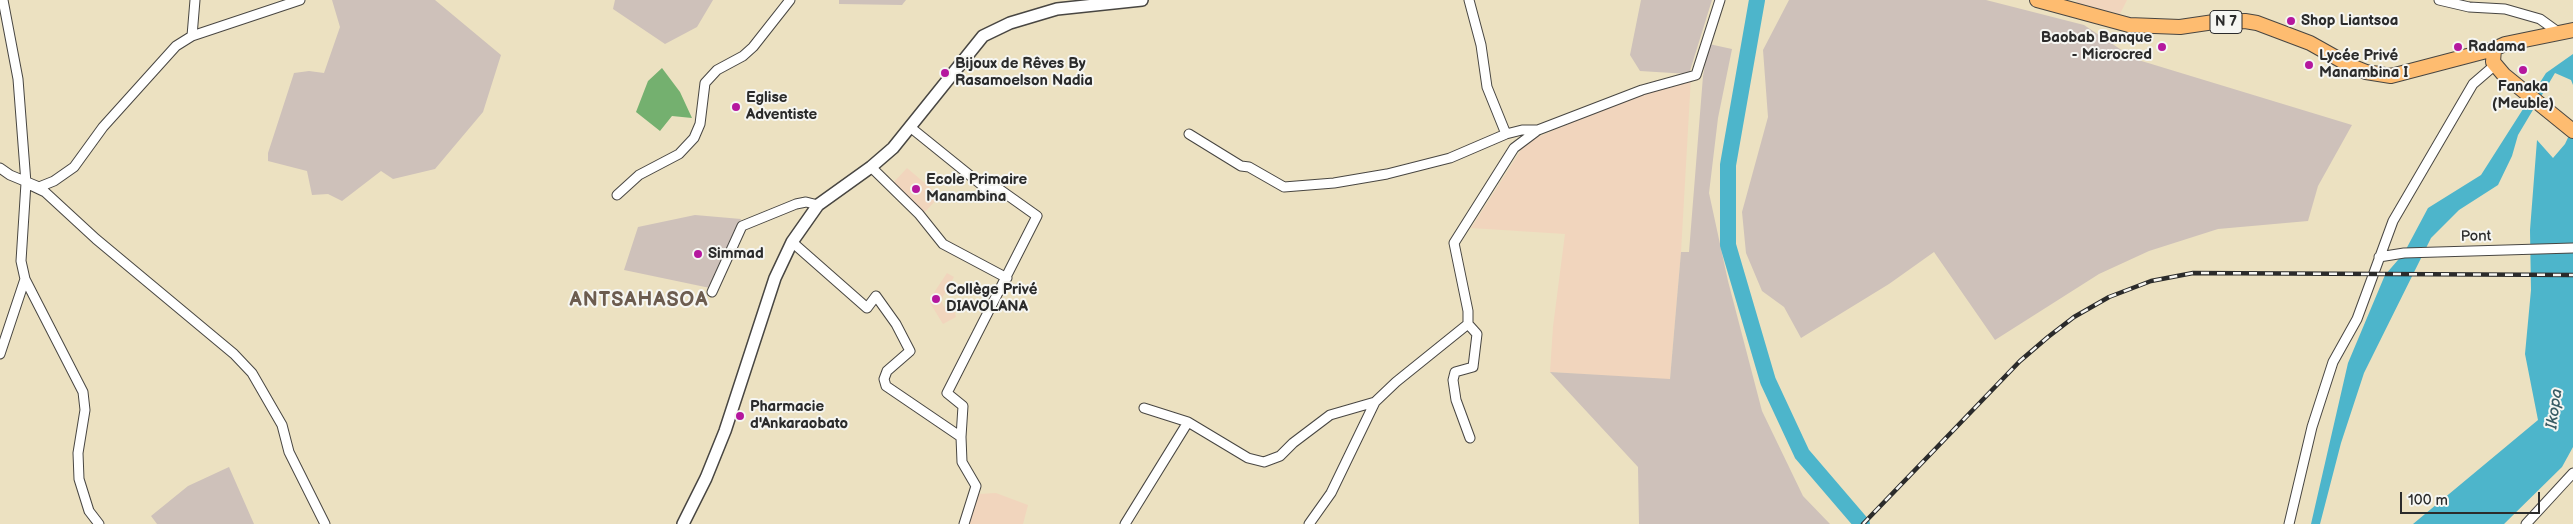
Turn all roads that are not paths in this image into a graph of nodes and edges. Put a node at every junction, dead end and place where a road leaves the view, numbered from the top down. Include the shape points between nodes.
1 (3, 0) edge
2 (194, 0) edge
3 (300, 0) edge
4 (790, 0) edge
5 (1142, 0) edge
6 (1470, 0) edge
7 (1720, 0) edge
8 (2036, 0) edge
9 (2439, 0) edge
10 (285, 3) edge
11 (2470, 4) edge
12 (2573, 30) edge
13 (2558, 32) junction
14 (192, 36) junction
15 (2494, 49) junction
16 (2494, 65) junction
17 (910, 127) junction
18 (1538, 130) junction
19 (2573, 131) edge
20 (1190, 134) dead end
21 (1506, 134) junction
22 (871, 167) junction
23 (0, 168) edge
24 (26, 183) junction
25 (618, 195) dead end
26 (818, 205) junction
27 (792, 242) junction
28 (2573, 248) edge
29 (2379, 257) junction
30 (1007, 278) junction
31 (25, 279) junction
32 (712, 292) dead end
33 (1468, 324) junction
34 (0, 354) edge
35 (1375, 402) junction
36 (1144, 408) dead end
37 (1188, 422) junction
38 (961, 437) junction
39 (1470, 438) dead end
40 (2573, 474) edge
41 (99, 524) edge
42 (325, 524) edge
43 (683, 524) edge
44 (964, 524) edge
45 (1125, 524) edge
46 (1309, 524) edge
47 (2289, 524) edge
48 (2526, 524) edge

1 - 24 street via 18,80
2 - 14 street
3 - 10 street
4 - 25 street via 753,47 717,70 704,83 700,124 694,138 678,154 639,176
5 - 17 street via 1056,9 1010,23 983,36
6 - 21 street via 1487,87
7 - 18 street via 1696,75 1642,90
8 - 15 main road, N 7 via 2128,25 2180,27 2214,22 2257,23 2310,43 2351,66 2380,75 2399,75
9 - 11 street
10 - 14 street
11 - 13 street via 2532,16
12 - 13 main road, N 7
13 - 15 main road, N 7
14 - 24 street via 176,46 103,127 74,167 39,187
15 - 16 main road
16 - 19 main road
16 - 29 street via 2473,84 2394,221
17 - 22 street
17 - 30 street via 988,190 999,189 1037,216
18 - 21 street
18 - 33 street via 1514,148 1454,243
20 - 21 street via 1241,166 1249,167 1284,187 1334,184 1387,174 1450,158
22 - 26 street
22 - 30 street via 943,244
23 - 24 street
24 - 31 street via 21,235
24 - 42 street via 45,192 252,373 282,425 289,452
26 - 27 street
26 - 32 street via 796,204 742,226
27 - 38 street via 867,308 876,296 910,351 887,371 886,386
27 - 43 street via 775,278 725,431
28 - 29 street, Pont via 2404,252
29 - 47 street via 2357,319 2333,362 2312,427
30 - 38 street via 947,393 963,406
31 - 34 street
31 - 41 street via 83,392 85,410 78,452 79,479 89,511
33 - 35 street
33 - 39 street via 1477,334 1473,367 1456,372 1453,380 1456,400
35 - 37 street via 1330,415 1293,442 1280,456 1264,462 1248,458
35 - 46 street via 1331,493
36 - 37 street
37 - 45 street
38 - 44 street via 962,462 976,486
40 - 48 street

